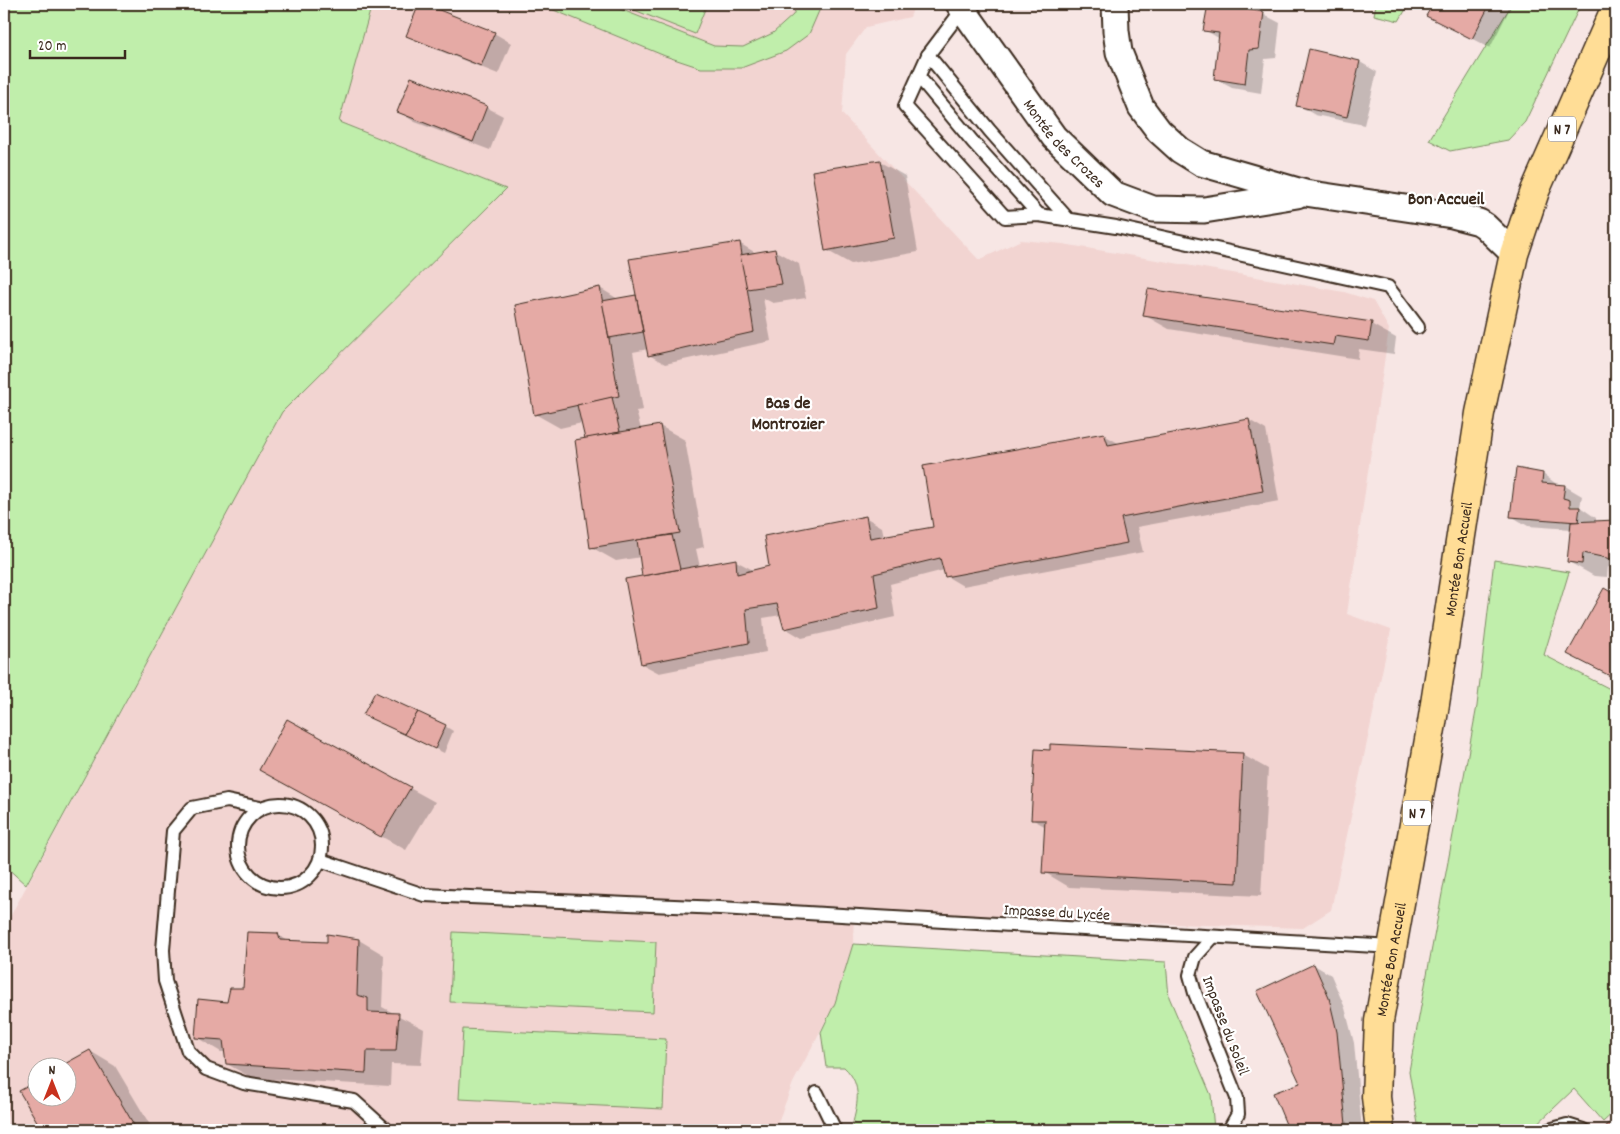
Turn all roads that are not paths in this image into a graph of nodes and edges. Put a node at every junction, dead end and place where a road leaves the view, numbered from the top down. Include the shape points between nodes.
1 (1115, 4) edge
2 (960, 7) edge
3 (1616, 7) edge
4 (928, 54) junction
5 (918, 77) junction
6 (1305, 194) junction
7 (1040, 214) junction
8 (1068, 219) junction
9 (1514, 254) junction
10 (1418, 327) dead end
11 (260, 808) junction
12 (320, 860) junction
13 (1213, 936) junction
14 (1393, 946) junction
15 (816, 1093) dead end
16 (386, 1130) edge
17 (835, 1130) edge
18 (1229, 1130) edge
19 (1380, 1130) edge
20 (1549, 1130) edge
21 (1582, 1130) edge

1 - 6 street, Montée des Crozes via 1119,52 1127,76 1141,107 1159,131 1201,164
2 - 4 lane
2 - 6 street, Montée des Crozes via 1054,137 1113,194 1153,209 1204,210
3 - 9 main road, Montée Bon Accueil / N 7 via 1538,183
4 - 5 lane
4 - 8 lane via 990,131
5 - 7 lane via 972,142
5 - 7 lane via 905,106 1006,217
6 - 9 street, Montée des Crozes via 1452,215 1479,222
7 - 8 lane
8 - 10 lane via 1388,287
9 - 14 main road, Montée Bon Accueil / N 7 via 1480,414 1434,714
11 - 12 lane via 288,804 302,810 312,819 321,838
11 - 12 lane via 248,816 237,842 240,862 252,879 277,889 291,887 314,872
11 - 16 lane via 228,801 192,808 174,831 163,950 165,981 188,1051 206,1069 244,1083 354,1101
12 - 13 lane, Impasse du Lycée via 424,895
13 - 14 lane, Impasse du Lycée
13 - 18 lane, Impasse du Soleil via 1195,956 1190,975 1237,1098 1238,1114
14 - 19 main road, Montée Bon Accueil / N 7 via 1378,1021 1376,1097
15 - 17 lane
20 - 21 lane via 1568,1126

